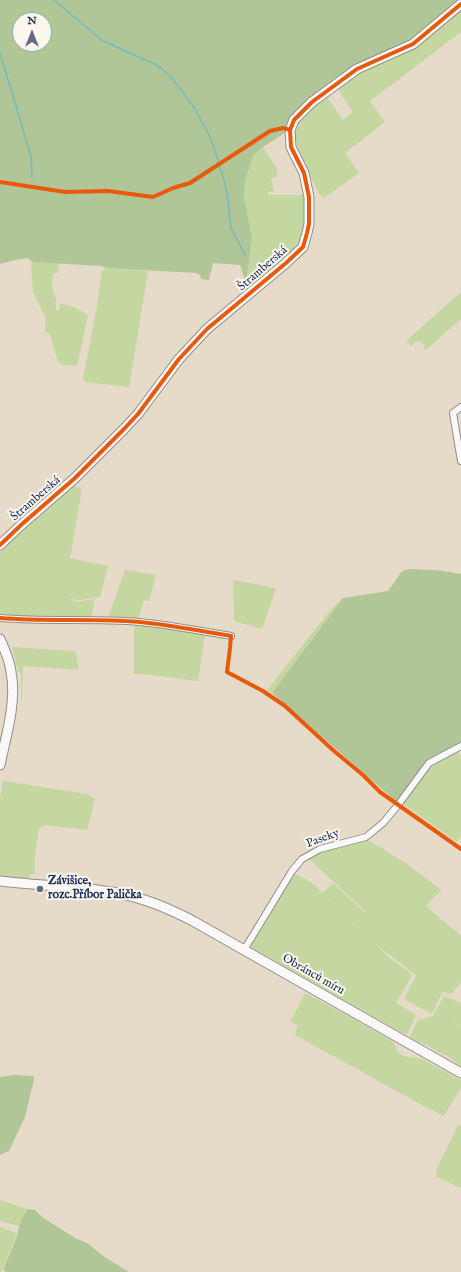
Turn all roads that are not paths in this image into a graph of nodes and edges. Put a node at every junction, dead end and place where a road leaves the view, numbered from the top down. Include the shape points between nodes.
1 (461, 4) edge
2 (461, 407) edge
3 (461, 461) edge
4 (0, 546) edge
5 (0, 618) edge
6 (230, 636) dead end
7 (0, 639) edge
8 (461, 746) edge
9 (0, 765) edge
10 (0, 881) edge
11 (244, 950) junction
12 (461, 1073) edge

1 - 4 street, Štramberská via 413,44 357,69 300,114 290,130 291,147 304,173 309,197 309,224 303,246 208,329 179,359 124,429 75,478
2 - 3 street via 453,413
5 - 6 street via 141,622
7 - 9 street via 10,665 13,689
8 - 11 street, Paseky via 429,763 383,823 366,837 320,849 302,859
10 - 11 street, Obránců míru via 111,892 152,902 188,918
11 - 12 street, Obránců míru

